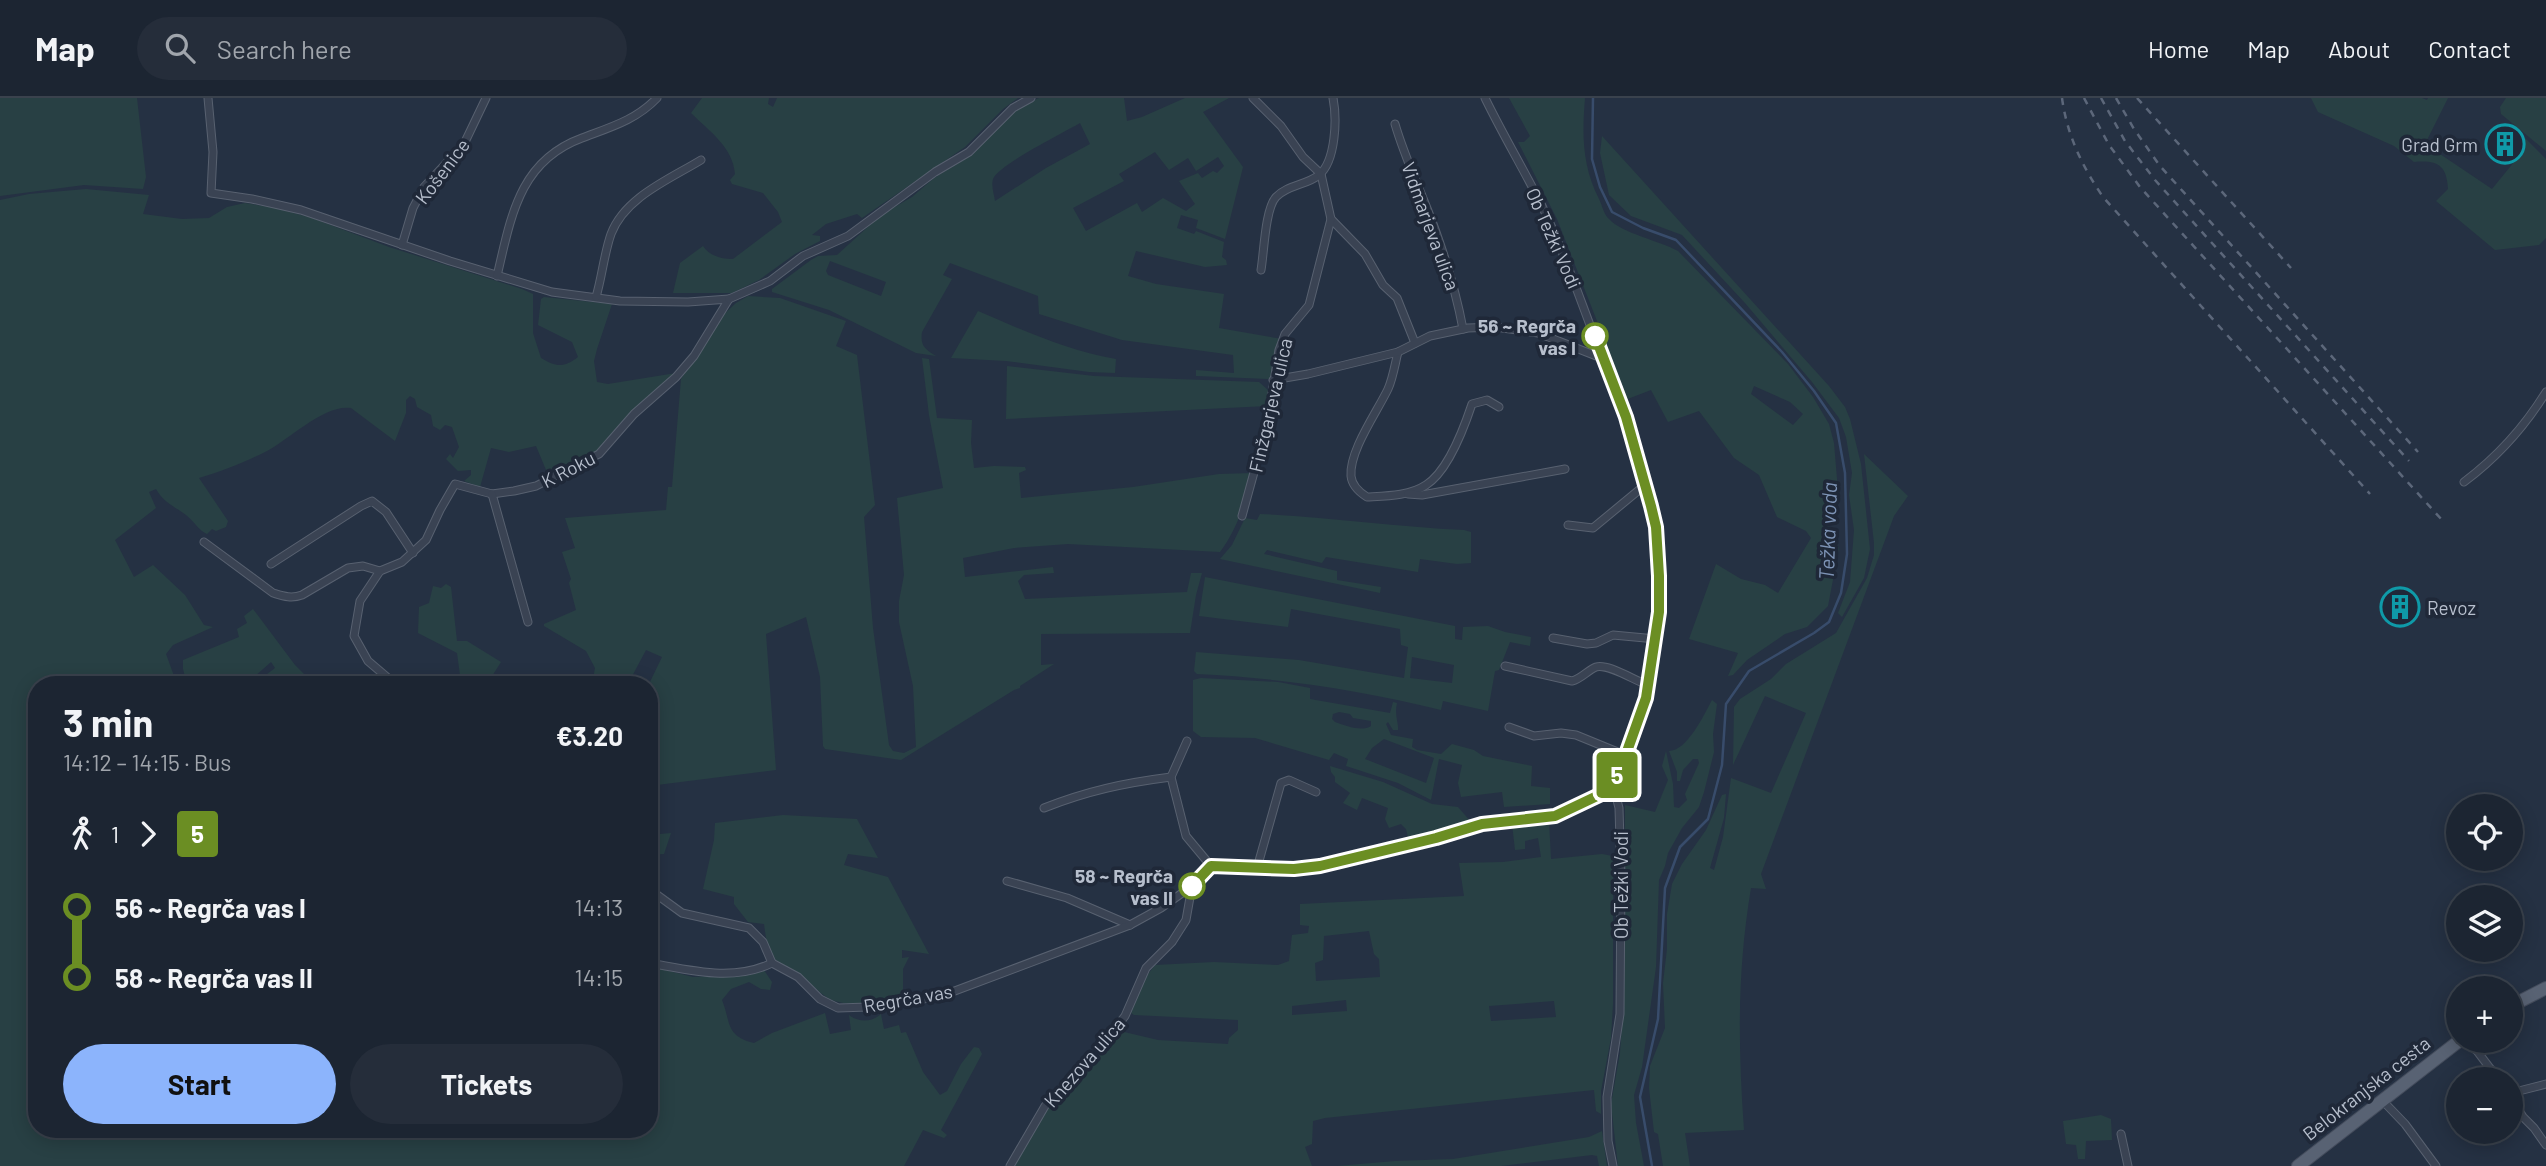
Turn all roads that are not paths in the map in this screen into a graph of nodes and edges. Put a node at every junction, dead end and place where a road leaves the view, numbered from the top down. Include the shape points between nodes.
1 (208, 98) edge
2 (486, 98) edge
3 (657, 98) edge
4 (1031, 98) edge
5 (1253, 98) edge
6 (1333, 98) edge
7 (1485, 98) edge
8 (1395, 124) dead end
9 (701, 160) dead end
10 (1321, 174) junction
11 (1331, 219) junction
12 (402, 245) junction
13 (1261, 270) dead end
14 (497, 276) junction
15 (596, 297) junction
16 (729, 299) junction
17 (1463, 330) junction
18 (1415, 342) junction
19 (1398, 352) junction
20 (1604, 359) junction
21 (1273, 380) junction
22 (2546, 392) edge
23 (1499, 407) dead end
24 (1565, 469) dead end
25 (2464, 482) dead end
26 (1645, 485) junction
27 (492, 494) junction
28 (1403, 494) junction
29 (1242, 516) dead end
30 (1568, 525) dead end
31 (204, 542) dead end
32 (413, 552) junction
33 (271, 564) dead end
34 (380, 571) junction
35 (528, 622) dead end
36 (1553, 638) dead end
37 (1656, 639) junction
38 (1505, 666) dead end
39 (385, 676) edge
40 (1648, 685) junction
41 (1509, 727) dead end
42 (1187, 741) dead end
43 (1625, 755) junction
44 (1171, 777) junction
45 (1614, 788) junction
46 (1316, 792) dead end
47 (1044, 808) dead end
48 (1211, 866) junction
49 (1257, 868) junction
50 (1007, 881) dead end
51 (1192, 886) junction
52 (658, 895) edge
53 (1129, 925) junction
54 (772, 963) junction
55 (658, 964) edge
56 (2546, 988) edge
57 (2523, 1000) edge
58 (2446, 1051) edge
59 (2479, 1053) edge
60 (2489, 1067) edge
61 (2546, 1084) edge
62 (2523, 1092) edge
63 (2382, 1100) junction
64 (2523, 1118) edge
65 (2121, 1134) dead end
66 (2546, 1144) edge
67 (1010, 1166) edge
68 (1613, 1166) edge
69 (2128, 1166) edge
70 (2298, 1166) edge
71 (2436, 1166) edge

1 - 12 street via 211,193 301,210
2 - 12 street, Košenice via 464,144 424,187
3 - 14 street via 627,121 570,142 541,162 517,201
4 - 16 street via 1013,108 969,152 848,236
5 - 10 street
6 - 10 street via 1336,131
7 - 20 street, Ob Težki Vodi via 1543,208
8 - 17 street, Vidmarjeva ulica via 1437,233
9 - 15 street via 635,201 620,216 611,234
10 - 11 street, Finžgarjeva ulica
10 - 13 street via 1275,197
11 - 18 street via 1365,254 1383,285 1397,298
11 - 21 street, Finžgarjeva ulica via 1312,297 1285,334
12 - 14 street
14 - 15 street via 552,292
15 - 16 street
16 - 27 street, K Roku via 694,356 599,454 536,486
17 - 18 street
17 - 20 street via 1495,327 1538,333
18 - 19 street
19 - 21 street
19 - 28 street via 1389,386 1358,446 1350,474 1352,483 1367,497
20 - 26 street, Ob Težki Vodi
21 - 29 street, Finžgarjeva ulica via 1267,425
22 - 25 street via 2487,464
23 - 28 street via 1487,400 1472,404 1437,475 1425,486
24 - 28 street via 1422,495
26 - 30 street via 1593,528
26 - 37 street, Ob Težki Vodi via 1657,538
27 - 32 street, K Roku via 455,484 426,540
27 - 35 street
31 - 34 street via 273,593 286,597 302,595 348,568
32 - 33 street via 386,512 372,501
32 - 34 street, K Roku
34 - 39 street, K Roku via 359,601 354,636 368,661
36 - 37 street via 1587,644 1613,635
37 - 40 street, Ob Težki Vodi
38 - 40 street via 1572,681 1598,666
40 - 43 street, Ob Težki Vodi
41 - 43 street via 1534,736 1576,735
42 - 44 street
43 - 45 street, Ob Težki Vodi
44 - 47 street via 1122,783
44 - 48 street via 1186,836
45 - 49 street via 1555,816 1482,824 1320,866
45 - 68 street, Ob Težki Vodi via 1621,876 1619,1014 1607,1097
46 - 49 street via 1289,780 1282,783
48 - 49 street
48 - 51 street, Regrča vas
50 - 53 street via 1067,898
51 - 53 street, Regrča vas
51 - 67 street, Knezova ulica via 1186,920 1146,968 1125,1016 1045,1106
52 - 54 street via 682,912 749,928 763,942
53 - 54 street, Regrča vas via 952,992 868,1007 838,1007 820,999 798,977
54 - 55 street via 738,973
56 - 57 main road
58 - 63 main road, Belokranjska cesta
59 - 60 street
61 - 62 street
63 - 70 main road, Belokranjska cesta
63 - 71 street
64 - 66 street
65 - 69 street

